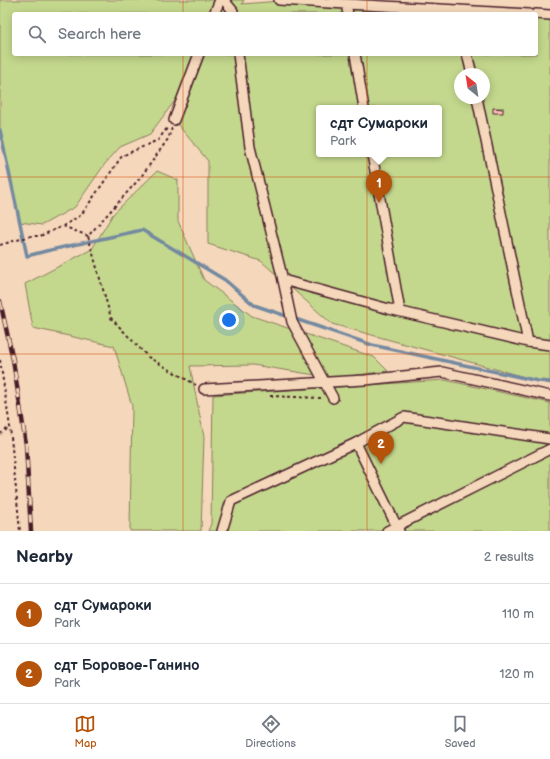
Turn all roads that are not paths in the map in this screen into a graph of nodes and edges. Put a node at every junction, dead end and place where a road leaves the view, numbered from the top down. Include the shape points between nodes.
1 (220, 0) edge
2 (224, 0) edge
3 (279, 0) edge
4 (346, 4) junction
5 (215, 12) edge
6 (233, 12) edge
7 (348, 12) edge
8 (458, 12) edge
9 (538, 14) edge
10 (550, 15) edge
11 (198, 56) edge
12 (238, 56) edge
13 (355, 56) edge
14 (468, 56) edge
15 (470, 68) edge
16 (478, 104) edge
17 (364, 105) edge
18 (174, 120) road end
19 (373, 157) edge
20 (283, 280) junction
21 (400, 311) junction
22 (528, 342) junction
23 (550, 345) edge
24 (324, 382) junction
25 (204, 390) road end
26 (550, 396) edge
27 (333, 398) road end
28 (550, 439) edge
29 (356, 443) junction
30 (550, 449) edge
31 (398, 529) edge
32 (222, 531) edge
33 (387, 531) edge

1 - 5 street
2 - 6 street
3 - 4 street
4 - 7 street
4 - 8 street
9 - 10 street
11 - 18 street
12 - 20 street via 250,147
13 - 17 street
14 - 15 street
16 - 22 street
19 - 21 street
20 - 21 street
20 - 24 street via 292,322
21 - 22 street
22 - 23 street
24 - 25 street
24 - 26 street via 442,372
24 - 27 street
28 - 29 street via 404,417
29 - 31 street
29 - 32 street via 231,501
30 - 31 street
31 - 33 street

